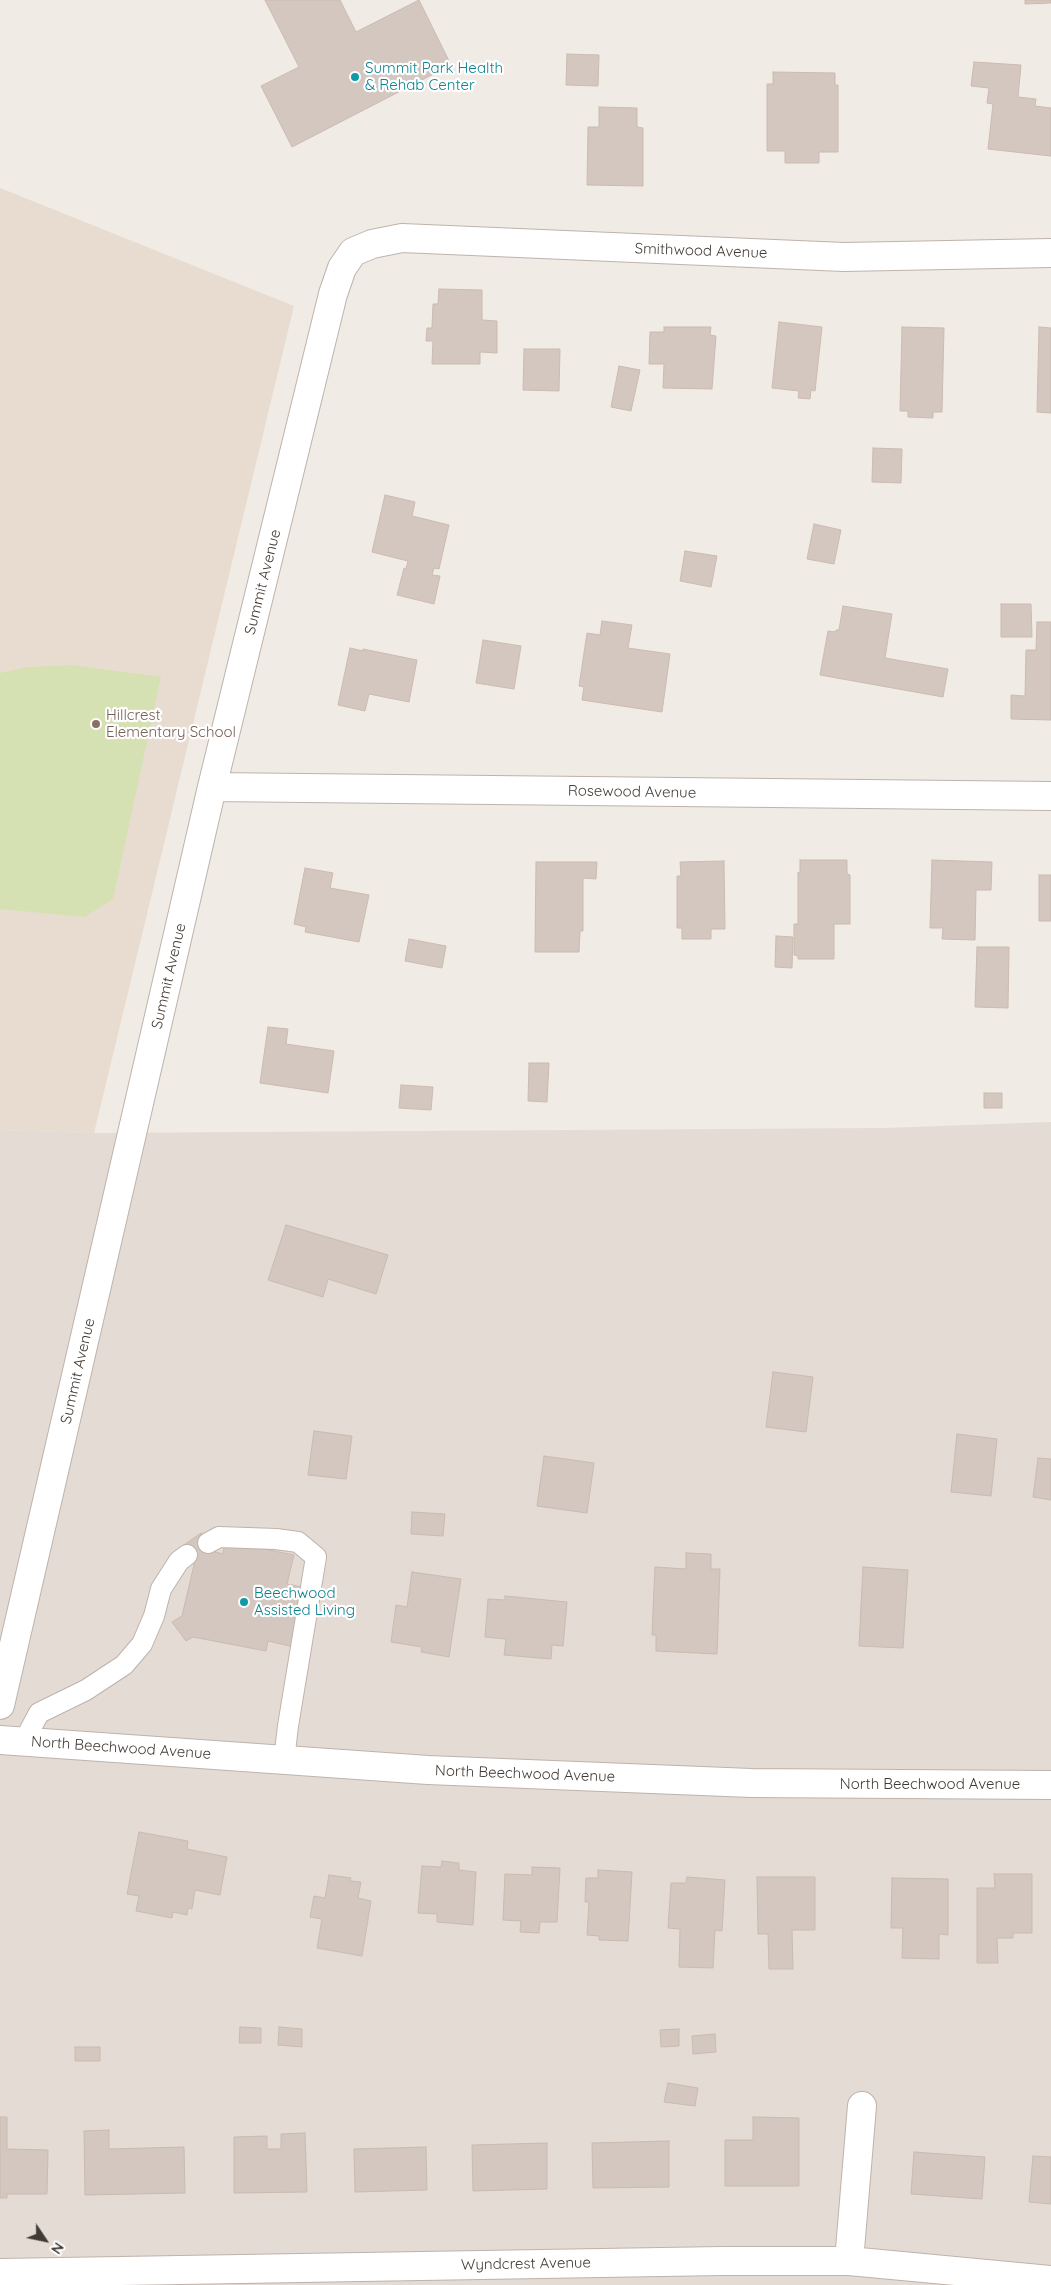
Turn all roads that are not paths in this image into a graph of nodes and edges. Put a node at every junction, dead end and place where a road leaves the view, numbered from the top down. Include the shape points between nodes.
1 (353, 252) joint
2 (1051, 254) edge
3 (212, 788) junction
4 (1051, 796) edge
5 (208, 1543) dead end
6 (187, 1556) dead end
7 (0, 1705) edge
8 (12, 1740) edge
9 (284, 1760) junction
10 (1051, 1785) edge
11 (862, 2106) dead end
12 (849, 2262) junction
13 (0, 2273) edge
14 (1051, 2280) edge

1 - 2 street, Smithwood Avenue via 402,238 844,257
1 - 3 street, Summit Avenue via 342,268 333,294
3 - 4 street, Rosewood Avenue
3 - 7 street, Summit Avenue
5 - 9 lane via 219,1537 284,1540 298,1542 316,1557
6 - 8 lane via 179,1561 161,1589 142,1644 124,1665 86,1690 39,1713
8 - 9 street, North Beechwood Avenue
9 - 10 street, North Beechwood Avenue via 428,1770 751,1784
11 - 12 street
12 - 13 street, Wyndcrest Avenue via 712,2261
12 - 14 street, Wyndcrest Avenue

